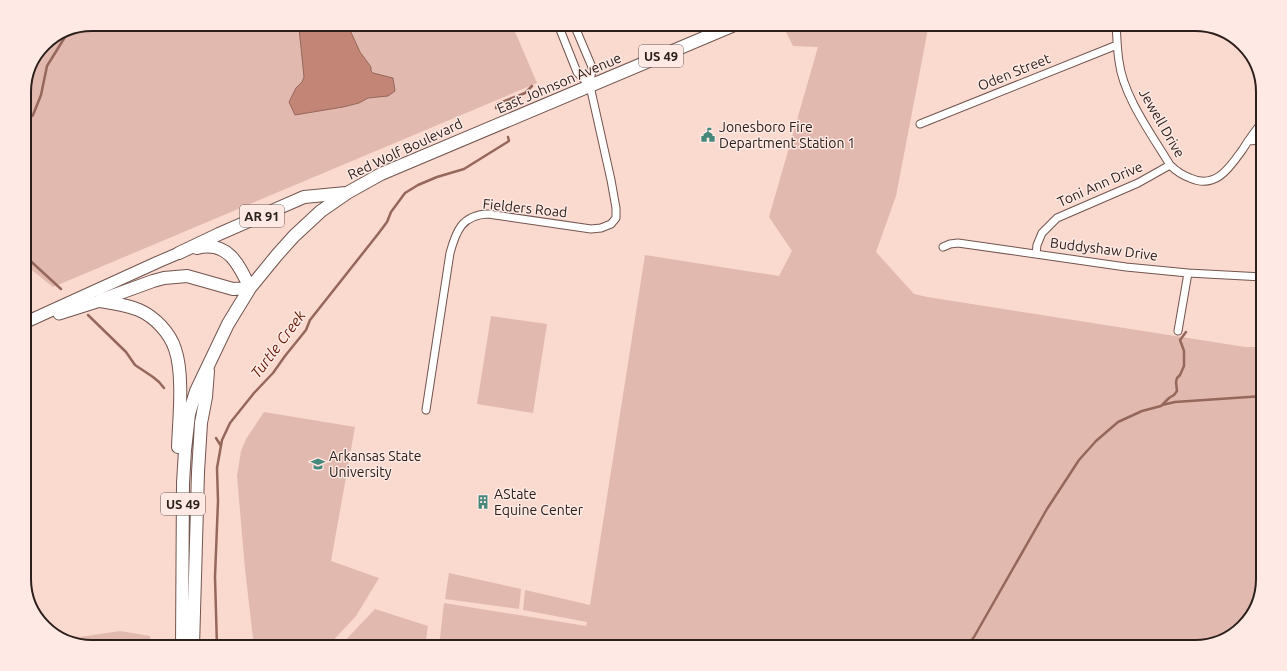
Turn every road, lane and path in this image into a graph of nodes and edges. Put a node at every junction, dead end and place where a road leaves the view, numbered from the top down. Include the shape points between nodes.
1 (561, 31) edge
2 (577, 31) edge
3 (720, 31) edge
4 (1116, 31) edge
5 (1117, 45) junction
6 (590, 86) junction
7 (920, 124) dead end
8 (485, 130) joint
9 (1256, 130) edge
10 (1256, 140) edge
11 (1248, 141) junction
12 (1170, 165) junction
13 (347, 193) junction
14 (943, 247) dead end
15 (179, 253) junction
16 (1036, 254) junction
17 (1188, 273) junction
18 (1256, 277) edge
19 (250, 288) junction
20 (100, 301) junction
21 (31, 321) edge
22 (31, 322) edge
23 (1178, 330) dead end
24 (209, 366) junction
25 (426, 410) dead end
26 (183, 483) junction
27 (182, 640) edge
28 (193, 640) edge

1 - 6 street via 577,72
2 - 6 street via 592,67
3 - 6 highway, East Johnson Avenue / US 49
4 - 5 street, Jewell Drive
5 - 7 street, Oden Street
5 - 12 street, Jewell Drive via 1127,89
6 - 8 highway, East Johnson Avenue / US 49
6 - 25 street, Fielders Road via 611,180 616,218 611,224 601,228 488,214 477,214 466,220 454,240 450,253
8 - 13 highway, Red Wolf Boulevard / US 49 via 381,174
9 - 11 street
10 - 11 street
11 - 12 street, Jewell Drive via 1230,167 1221,176 1209,181 1190,178 1174,170
12 - 16 street, Toni Ann Drive via 1138,183 1057,218 1042,233
13 - 15 highway, AR 91 via 304,198
13 - 19 highway, Red Wolf Boulevard / US 49 via 321,211 294,236
14 - 16 street, Buddyshaw Drive via 958,243
15 - 19 highway via 204,246 222,249 233,258
15 - 21 main road, AR 91
16 - 17 street, Buddyshaw Drive
17 - 18 street, Buddyshaw Drive
17 - 23 street
19 - 20 highway, AR 91 via 233,289 186,276 153,281
19 - 24 highway, Red Wolf Boulevard / US 49 via 228,324
20 - 22 main road, AR 91
20 - 26 highway via 126,306 150,316 169,336 176,349 180,392 178,458
24 - 26 highway, Red Wolf Boulevard / US 49 via 196,391 189,414
24 - 28 highway, Red Wolf Boulevard / US 49 via 201,422 198,472
26 - 27 highway, Red Wolf Boulevard / US 49

